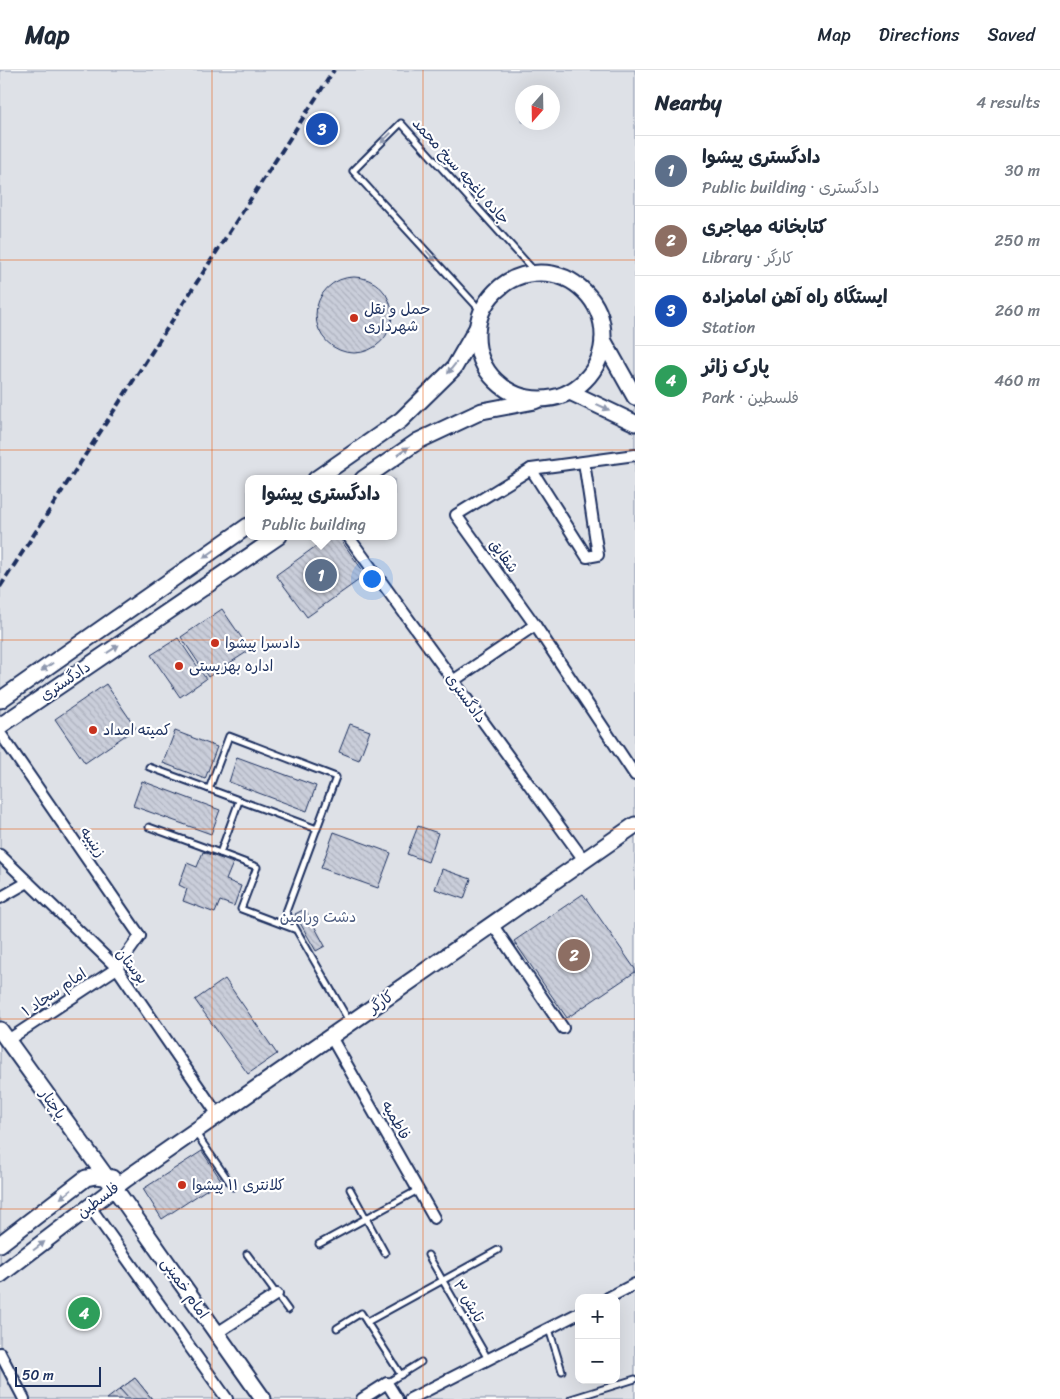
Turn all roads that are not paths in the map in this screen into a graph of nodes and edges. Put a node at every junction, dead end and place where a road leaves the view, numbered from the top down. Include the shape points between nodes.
1 (536, 273) junction
2 (480, 320) junction
3 (603, 340) junction
4 (570, 392) junction
5 (635, 397) edge
6 (550, 399) junction
7 (635, 423) edge
8 (635, 454) edge
9 (584, 462) junction
10 (531, 469) junction
11 (322, 475) edge
12 (369, 475) edge
13 (245, 528) edge
14 (273, 540) edge
15 (351, 540) edge
16 (535, 625) junction
17 (453, 680) junction
18 (0, 700) edge
19 (0, 726) edge
20 (0, 733) edge
21 (149, 767) dead end
22 (635, 774) edge
23 (209, 789) junction
24 (239, 800) junction
25 (635, 825) edge
26 (149, 827) dead end
27 (317, 829) junction
28 (220, 852) junction
29 (0, 855) edge
30 (584, 860) junction
31 (28, 882) junction
32 (0, 898) edge
33 (492, 924) junction
34 (294, 928) junction
35 (117, 968) junction
36 (350, 1024) junction
37 (563, 1028) dead end
38 (4, 1035) edge
39 (331, 1037) junction
40 (218, 1115) junction
41 (195, 1131) junction
42 (89, 1155) junction
43 (86, 1178) junction
44 (116, 1182) junction
45 (233, 1187) dead end
46 (350, 1189) dead end
47 (418, 1190) junction
48 (49, 1207) junction
49 (90, 1207) junction
50 (366, 1218) junction
51 (434, 1218) dead end
52 (64, 1226) junction
53 (0, 1244) edge
54 (319, 1244) dead end
55 (498, 1250) dead end
56 (385, 1253) dead end
57 (246, 1254) dead end
58 (428, 1255) dead end
59 (0, 1275) edge
60 (442, 1280) junction
61 (635, 1284) edge
62 (277, 1294) junction
63 (616, 1294) edge
64 (288, 1310) dead end
65 (575, 1315) edge
66 (367, 1322) junction
67 (337, 1328) dead end
68 (549, 1328) junction
69 (217, 1333) junction
70 (0, 1353) edge
71 (488, 1359) junction
72 (421, 1362) dead end
73 (562, 1371) dead end
74 (401, 1375) junction
75 (635, 1379) edge
76 (387, 1383) junction
77 (24, 1399) edge
78 (227, 1399) edge
79 (263, 1399) edge
80 (362, 1399) edge
81 (397, 1399) edge
82 (410, 1399) edge
83 (571, 1399) edge

1 - 2 main road via 515,278 497,290
1 -> 2 lane, جاده باغچه سیخ محمد via 401,123 352,171
1 - 3 main road via 570,282 592,300 601,319
2 - 6 main road via 478,346 484,365 495,380 511,392 529,398
2 -> 11 main road via 454,368 401,420
3 - 4 main road via 595,367
3 - 5 main road
4 - 6 main road
4 -> 7 main road
12 -> 6 main road via 418,441 482,411
8 - 9 street, شقايق
9 - 10 street, شقايق
9 - 10 street via 598,555 587,557
10 - 16 street, شقايق via 456,515
13 -> 18 main road, دادگستری
19 -> 14 main road, دادگستری
15 - 17 street, دادگستری
16 - 17 street
16 - 22 street, شقايق
17 - 30 street, دادگستری
20 - 35 street, زينبيه via 140,936
21 - 23 lane
23 - 24 lane
23 - 27 lane via 229,736 336,777
24 - 27 lane
24 - 28 lane
25 - 30 main road, کارگر
26 - 28 lane
27 - 34 lane via 286,912
28 - 34 lane via 257,867 241,909
29 - 31 street, بوستان
30 - 33 main road, کارگر
31 - 32 street
31 - 35 street, بوستان
33 - 36 main road, کارگر
33 - 37 street
34 - 36 lane
35 - 38 street, امام سجاد ۱
35 - 40 street, بوستان
36 - 39 main road, کارگر
38 - 42 main road, پاچنار
39 - 40 main road, کارگر
39 - 47 street, فاطميه
40 - 41 main road, کارگر
41 - 44 main road, کارگر
41 - 45 lane
42 - 43 main road via 90,1167
42 - 44 main road, پاچنار
43 - 44 main road, فلسطین via 96,1176
43 -> 48 main road, فلسطین
44 - 49 main road, فلسطین
44 - 69 main road, امام خمینی
46 - 50 lane
47 - 50 lane
47 - 51 street, فاطميه
48 - 52 main road
48 - 53 main road, فلسطین
49 - 52 main road, فلسطین
49 - 78 street
50 - 54 lane
50 - 56 lane
59 -> 52 main road, فلسطین
55 - 60 lane
57 - 62 lane
58 - 60 lane, تابش ۳
60 - 66 lane
60 - 71 lane, تابش ۳
61 - 63 street
62 - 64 lane
62 - 69 street
65 - 68 street
66 - 67 lane via 361,1313
66 - 74 lane
68 - 71 street
68 - 73 lane
69 - 79 main road, امام خمینی
70 - 77 street
71 - 82 street
72 - 74 lane
74 - 76 lane
75 - 83 lane
76 - 80 street
76 - 81 street

